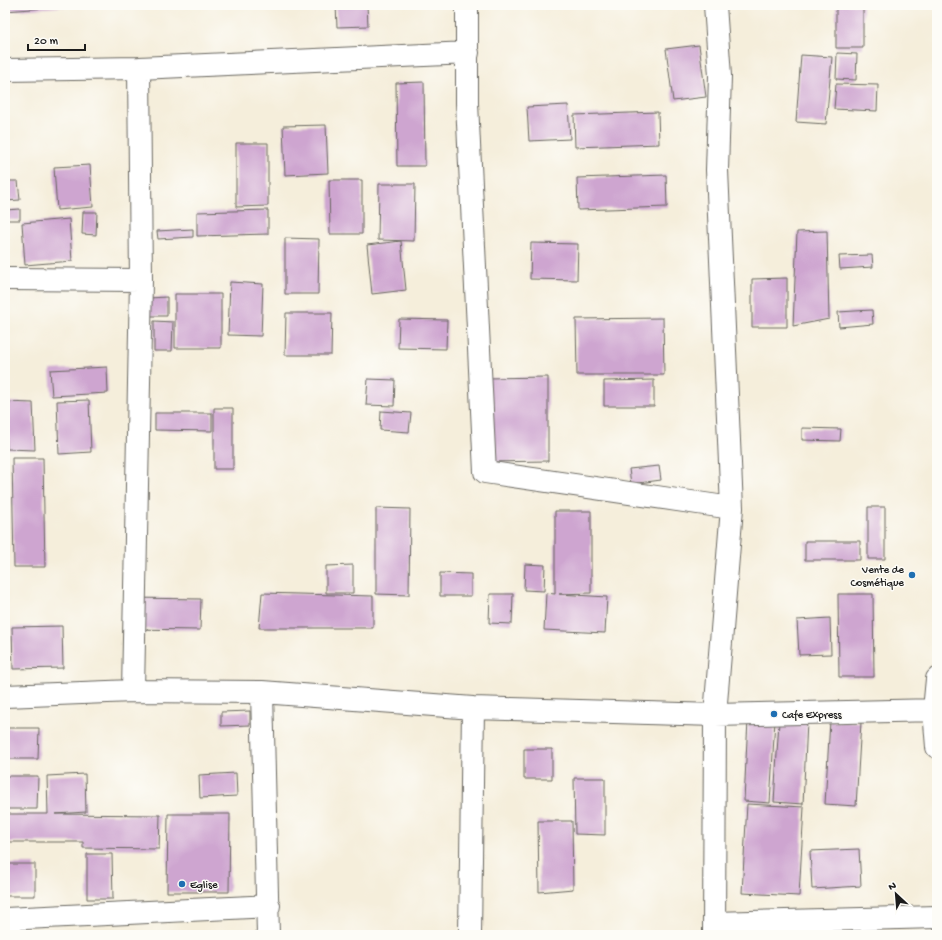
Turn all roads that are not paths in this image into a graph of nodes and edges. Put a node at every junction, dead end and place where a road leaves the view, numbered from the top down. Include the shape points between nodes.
1 (467, 5) edge
2 (716, 5) edge
3 (468, 53) junction
4 (139, 68) junction
5 (5, 70) edge
6 (5, 279) edge
7 (141, 280) junction
8 (732, 508) junction
9 (937, 679) edge
10 (133, 691) junction
11 (262, 692) junction
12 (5, 696) edge
13 (473, 708) junction
14 (936, 710) edge
15 (715, 715) junction
16 (937, 747) edge
17 (268, 906) junction
18 (937, 917) edge
19 (5, 919) edge
20 (714, 929) edge
21 (268, 935) edge
22 (470, 935) edge

1 - 3 street
2 - 8 street via 720,76 717,170
3 - 4 street
3 - 8 street via 467,103 485,472
4 - 5 street
4 - 7 street
6 - 7 street
7 - 10 street
8 - 15 street
9 - 14 street
10 - 11 street
10 - 12 street
11 - 13 street
11 - 17 street
13 - 15 street
13 - 22 street
14 - 15 street
14 - 16 street
15 - 20 street
17 - 19 street
17 - 21 street
18 - 20 street

